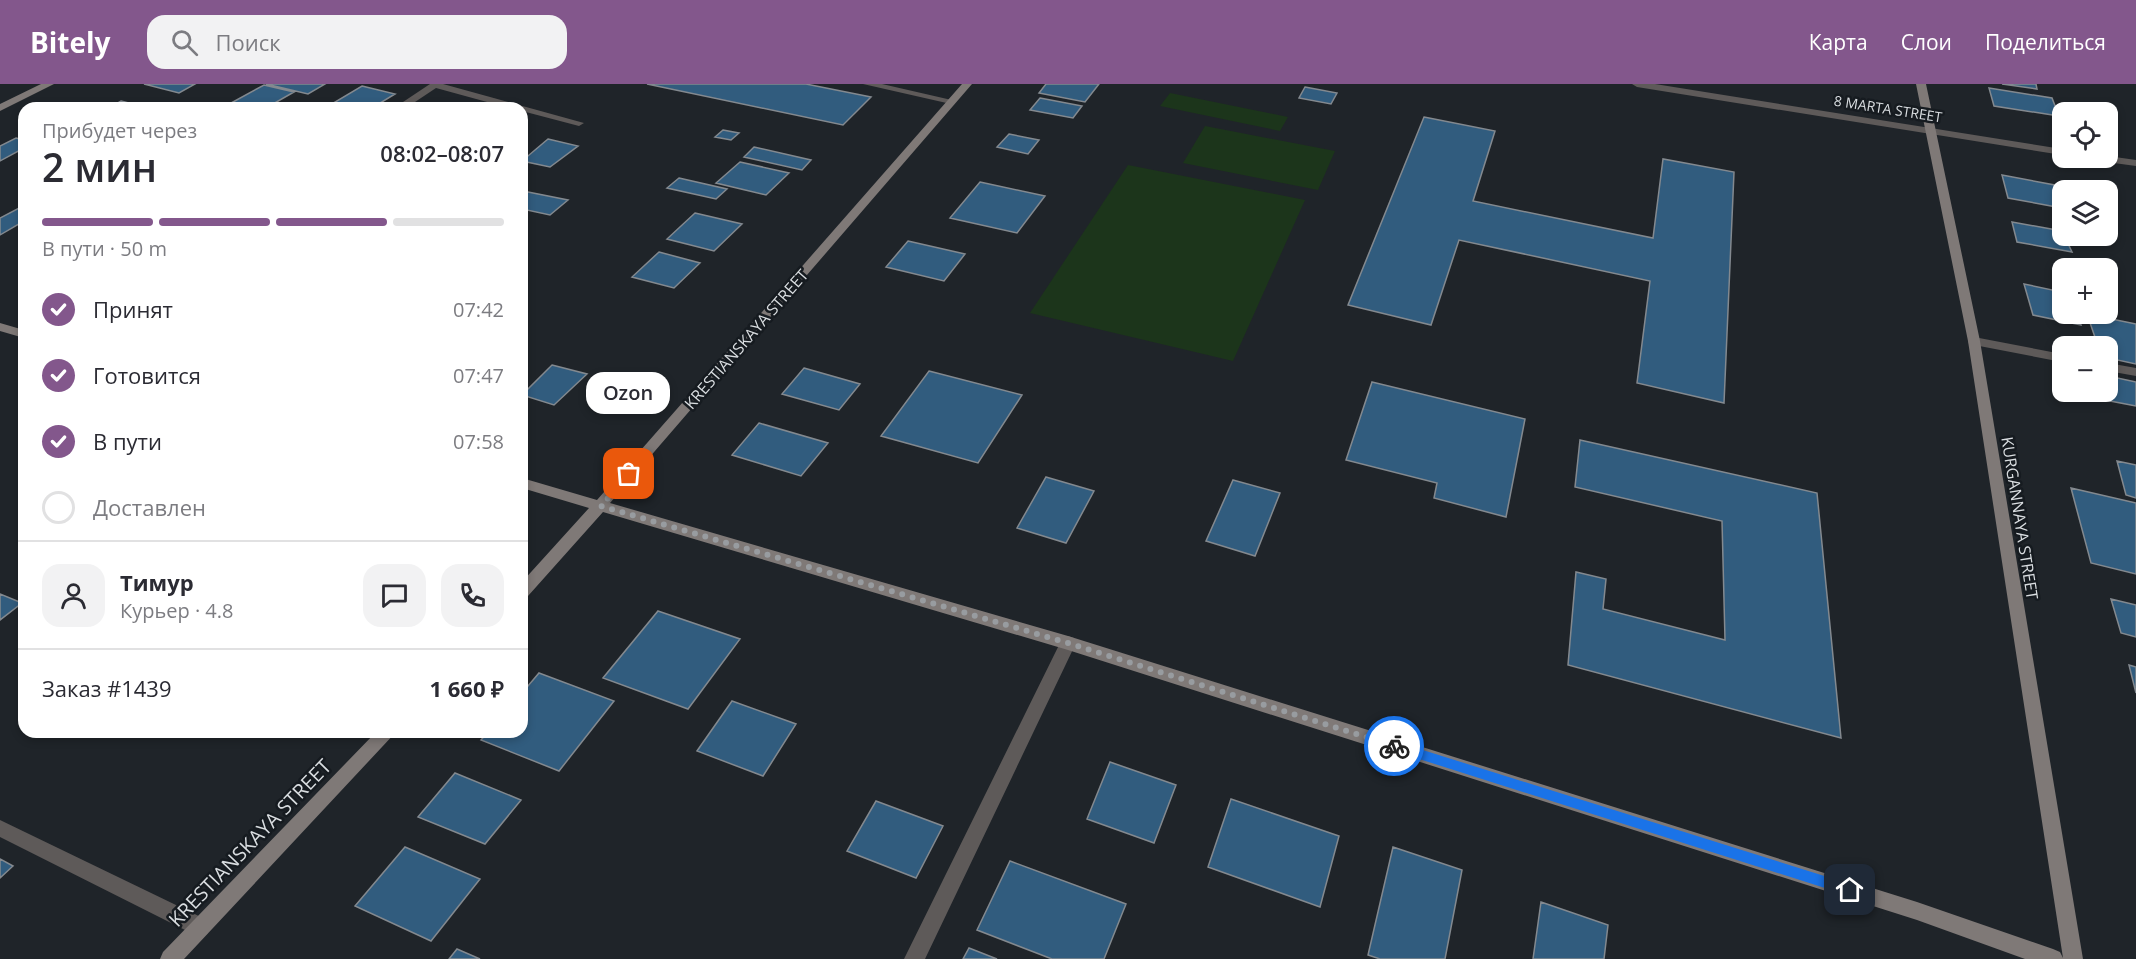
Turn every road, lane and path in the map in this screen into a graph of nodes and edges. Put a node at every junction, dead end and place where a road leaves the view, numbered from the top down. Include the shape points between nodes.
1 (49, 84) edge
2 (868, 84) edge
3 (967, 84) edge
4 (1637, 84) edge
5 (1921, 84) edge
6 (951, 101) junction
7 (408, 102) edge
8 (499, 102) edge
9 (0, 108) edge
10 (528, 110) edge
11 (579, 123) dead end
12 (1932, 130) junction
13 (2052, 150) edge
14 (2118, 161) edge
15 (2136, 164) edge
16 (0, 327) edge
17 (18, 332) edge
18 (1974, 341) junction
19 (2052, 356) edge
20 (2118, 369) edge
21 (2136, 372) edge
22 (528, 485) edge
23 (601, 506) junction
24 (528, 585) edge
25 (1068, 643) junction
26 (381, 738) edge
27 (0, 828) edge
28 (200, 927) junction
29 (170, 959) edge
30 (914, 959) edge
31 (2053, 959) edge
32 (2073, 959) edge

1 - 9 street
2 - 6 street
3 - 6 street, KRESTIANSKAYA STREET
4 - 12 street, 8 MARTA STREET
5 - 12 street, KURGANNAYA STREET
6 - 23 street, KRESTIANSKAYA STREET
7 - 8 street via 435,85
10 - 11 street
12 - 13 street, 8 MARTA STREET
12 - 18 street, KURGANNAYA STREET
14 - 15 street
16 - 17 street
18 - 19 street
18 - 32 street, KURGANNAYA STREET
20 - 21 street
22 - 23 street
23 - 24 street, KRESTIANSKAYA STREET
23 - 25 street
25 - 30 street
25 - 31 street via 1917,911
26 - 28 street, KRESTIANSKAYA STREET
27 - 28 street
28 - 29 street, KRESTIANSKAYA STREET

